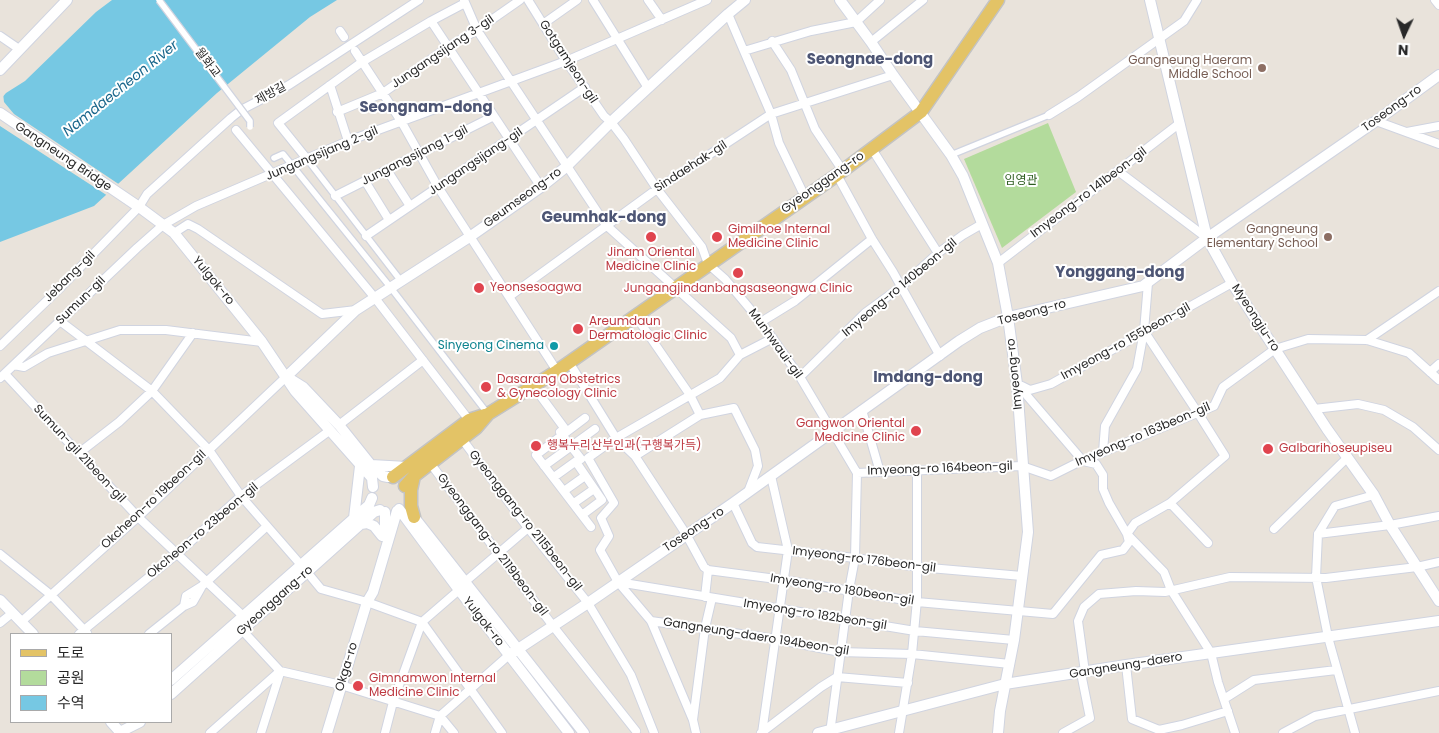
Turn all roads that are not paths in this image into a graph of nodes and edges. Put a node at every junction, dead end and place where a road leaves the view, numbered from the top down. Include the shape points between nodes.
1 (67, 0) edge
2 (159, 0) edge
3 (419, 0) edge
4 (520, 0) edge
5 (528, 0) edge
6 (577, 0) edge
7 (593, 0) edge
8 (648, 0) edge
9 (685, 0) edge
10 (707, 0) edge
11 (745, 0) edge
12 (840, 0) edge
13 (880, 0) edge
14 (923, 0) edge
15 (998, 0) edge
16 (1150, 0) edge
17 (1197, 0) edge
18 (1434, 0) edge
19 (465, 2) edge
20 (1439, 5) edge
21 (689, 8) junction
22 (728, 14) junction
23 (662, 20) junction
24 (431, 21) junction
25 (856, 22) junction
26 (543, 24) junction
27 (477, 30) junction
28 (0, 36) edge
29 (1160, 38) junction
30 (617, 39) junction
31 (772, 42) junction
32 (871, 42) junction
33 (448, 47) junction
34 (19, 49) junction
35 (355, 51) dead end
36 (744, 51) junction
37 (566, 61) junction
38 (362, 62) junction
39 (0, 70) edge
40 (893, 75) junction
41 (1439, 75) edge
42 (511, 81) junction
43 (330, 85) junction
44 (585, 87) junction
45 (648, 88) junction
46 (383, 93) junction
47 (480, 93) junction
48 (805, 103) junction
49 (0, 105) edge
50 (337, 112) junction
51 (921, 112) junction
52 (772, 114) junction
53 (1049, 115) joint
54 (2, 116) edge
55 (494, 116) junction
56 (537, 120) junction
57 (401, 121) junction
58 (1376, 121) junction
59 (611, 122) junction
60 (1180, 123) junction
61 (1439, 126) edge
62 (250, 127) dead end
63 (236, 130) dead end
64 (1405, 132) junction
65 (510, 139) junction
66 (348, 141) junction
67 (1439, 144) edge
68 (872, 149) junction
69 (420, 153) junction
70 (951, 155) junction
71 (274, 158) dead end
72 (307, 159) junction
73 (292, 166) junction
74 (566, 167) junction
75 (387, 170) junction
76 (1118, 171) junction
77 (840, 173) junction
78 (272, 175) junction
79 (365, 182) junction
80 (438, 187) junction
81 (541, 187) junction
82 (657, 189) junction
83 (335, 196) junction
84 (805, 196) junction
85 (125, 200) joint
86 (410, 206) junction
87 (139, 207) junction
88 (389, 220) junction
89 (982, 224) junction
90 (163, 225) junction
91 (606, 225) junction
92 (174, 233) junction
93 (366, 236) junction
94 (471, 236) junction
95 (1207, 238) junction
96 (872, 239) junction
97 (938, 253) junction
98 (998, 263) junction
99 (708, 264) junction
100 (401, 281) junction
101 (1148, 283) junction
102 (1232, 283) junction
103 (902, 286) junction
104 (675, 287) junction
105 (391, 288) junction
106 (1439, 291) edge
107 (510, 296) junction
108 (375, 298) junction
109 (356, 310) junction
110 (635, 315) junction
111 (1008, 317) junction
112 (60, 321) junction
113 (761, 322) junction
114 (1144, 331) junction
115 (193, 333) junction
116 (772, 338) junction
117 (1367, 340) junction
118 (87, 341) junction
119 (262, 342) junction
120 (0, 346) edge
121 (1275, 349) junction
122 (740, 355) junction
123 (940, 356) junction
124 (423, 360) junction
125 (569, 362) junction
126 (1439, 364) edge
127 (14, 365) junction
128 (557, 371) junction
129 (1430, 372) junction
130 (2, 376) edge
131 (286, 377) junction
132 (800, 377) junction
133 (1439, 380) edge
134 (1017, 384) junction
135 (534, 387) junction
136 (152, 391) junction
137 (690, 395) junction
138 (1314, 409) junction
139 (862, 410) junction
140 (1198, 412) junction
141 (488, 414) junction
142 (700, 415) junction
143 (585, 418) dead end
144 (469, 420) junction
145 (339, 425) junction
146 (595, 430) dead end
147 (329, 431) junction
148 (833, 431) junction
149 (562, 435) junction
150 (616, 438) junction
151 (462, 439) junction
152 (603, 441) dead end
153 (572, 446) junction
154 (209, 450) junction
155 (1439, 450) edge
156 (1103, 452) junction
157 (79, 453) junction
158 (635, 456) junction
159 (580, 458) junction
160 (1348, 458) junction
161 (1083, 461) junction
162 (430, 463) junction
163 (371, 465) junction
164 (360, 466) junction
165 (544, 466) junction
166 (1022, 466) junction
167 (411, 471) junction
168 (917, 471) junction
169 (880, 472) junction
170 (857, 473) junction
171 (586, 476) junction
172 (771, 476) junction
173 (390, 477) junction
174 (554, 477) junction
175 (404, 486) junction
176 (373, 487) junction
177 (594, 489) junction
178 (564, 491) junction
179 (748, 492) junction
180 (1374, 495) junction
181 (240, 496) junction
182 (372, 498) junction
183 (733, 503) junction
184 (1170, 503) junction
185 (574, 504) junction
186 (400, 508) junction
187 (382, 511) junction
188 (582, 515) junction
189 (1439, 516) edge
190 (138, 517) junction
191 (358, 521) junction
192 (414, 522) junction
193 (1390, 525) junction
194 (267, 526) junction
195 (591, 527) dead end
196 (528, 528) junction
197 (1274, 529) dead end
198 (686, 534) junction
199 (1127, 534) junction
200 (1318, 534) junction
201 (386, 535) junction
202 (1208, 543) dead end
203 (788, 550) junction
204 (498, 552) junction
205 (0, 554) edge
206 (177, 554) junction
207 (855, 558) junction
208 (1439, 562) edge
209 (918, 567) junction
210 (1417, 567) junction
211 (304, 569) junction
212 (708, 570) junction
213 (1022, 576) junction
214 (1316, 577) junction
215 (784, 580) junction
216 (466, 581) junction
217 (618, 582) junction
218 (204, 584) junction
219 (458, 590) junction
220 (848, 590) junction
221 (1171, 590) junction
222 (51, 595) junction
223 (708, 598) junction
224 (0, 600) edge
225 (1439, 601) edge
226 (367, 602) junction
227 (917, 602) junction
228 (588, 603) junction
229 (779, 609) junction
230 (1018, 612) junction
231 (11, 614) junction
232 (243, 616) junction
233 (846, 619) junction
234 (651, 621) junction
235 (1439, 621) edge
236 (20, 622) junction
237 (422, 622) junction
238 (0, 623) edge
239 (553, 626) junction
240 (705, 628) junction
241 (242, 630) junction
242 (915, 632) junction
243 (32, 633) edge
244 (84, 633) edge
245 (151, 633) edge
246 (1328, 637) junction
247 (775, 640) junction
248 (1014, 640) junction
249 (518, 649) junction
250 (840, 652) junction
251 (1211, 653) junction
252 (912, 654) junction
253 (509, 655) junction
254 (1010, 664) junction
255 (1126, 665) junction
256 (1336, 670) junction
257 (280, 671) junction
258 (1083, 672) junction
259 (837, 677) junction
260 (172, 679) edge
261 (908, 683) junction
262 (1005, 684) junction
263 (342, 685) junction
264 (470, 691) junction
265 (1439, 691) edge
266 (172, 693) edge
267 (1224, 699) junction
268 (394, 702) junction
269 (1348, 710) junction
270 (1228, 711) junction
271 (903, 712) junction
272 (440, 716) junction
273 (649, 720) junction
274 (693, 720) junction
275 (112, 723) edge
276 (138, 723) edge
277 (1297, 730) edge
278 (830, 731) edge
279 (1165, 731) edge
280 (635, 732) edge
281 (120, 733) edge
282 (210, 733) edge
283 (262, 733) edge
284 (327, 733) edge
285 (385, 733) edge
286 (435, 733) edge
287 (454, 733) edge
288 (502, 733) edge
289 (569, 733) edge
290 (584, 733) edge
291 (654, 733) edge
292 (696, 733) edge
293 (762, 733) edge
294 (818, 733) edge
295 (899, 733) edge
296 (998, 733) edge
297 (1063, 733) edge
298 (1236, 733) edge
299 (1283, 733) edge
300 (1355, 733) edge

1 - 34 street
2 - 62 street, 월화교, bridge via 250,121
3 - 87 street, 제방길 via 289,84 241,110 147,194
4 - 27 street, Jungangsijang 3-gil
5 - 26 street, Gotgamjeon-gil
6 - 26 street
7 - 30 street
8 - 23 street
9 - 21 street
10 - 21 street, Jungangsijang 2-gil
11 - 22 street, Geumseong-ro
12 - 25 street, Imyeong-ro
13 - 25 street
14 - 32 street
15 - 51 main road, Gyeonggang-ro
16 - 29 street, Myeongju-ro
17 - 29 street via 1184,21
18 - 20 street
19 - 24 street
19 - 27 street
21 - 23 street, Jungangsijang 2-gil
22 - 36 street
22 - 45 street, Geumseong-ro
23 - 30 street, Jungangsijang 2-gil
24 - 33 street
24 - 38 street
25 - 31 street
25 - 32 street, Imyeong-ro
26 - 37 street, Gotgamjeon-gil
27 - 33 street, Jungangsijang 3-gil
27 - 42 street
28 - 34 street
29 - 53 street
29 - 60 street, Myeongju-ro
30 - 37 street, Jungangsijang 2-gil
30 - 45 street
31 - 36 street
31 - 48 street via 790,70
32 - 40 street, Imyeong-ro
33 - 46 street, Jungangsijang 3-gil
33 - 47 street
34 - 39 street
35 - 38 street
36 - 52 street
37 - 42 street, Jungangsijang 2-gil
37 - 44 street, Gotgamjeon-gil
38 - 43 street
38 - 46 street
40 - 48 street, Sindaehak-gil
40 - 51 street, Imyeong-ro
41 - 58 street, Toseong-ro
42 - 47 street, Jungangsijang 2-gil
42 - 56 street
43 - 50 street
43 - 72 street via 278,123
44 - 56 street, Jungangsijang-gil
44 - 59 street, Gotgamjeon-gil
45 - 59 street, Geumseong-ro
46 - 50 street, Jungangsijang 3-gil
46 - 57 street
47 - 55 street
47 - 57 street, Jungangsijang 2-gil
48 - 52 street, Sindaehak-gil
48 - 77 street via 815,129
49 - 54 street
50 - 66 street
51 - 68 main road, Gyeonggang-ro
51 - 70 street, Imyeong-ro
52 - 82 street, Sindaehak-gil
52 - 84 street via 779,143
53 - 70 street
54 - 85 street, Gangneung Bridge
55 - 65 street
55 - 69 street, Jungangsijang 1-gil
56 - 65 street, Jungangsijang-gil
56 - 74 street
57 - 66 street, Jungangsijang 2-gil
57 - 69 street
58 - 64 street
58 - 95 street, Toseong-ro
59 - 74 street, Geumseong-ro
59 - 82 street, Gotgamjeon-gil
60 - 76 street, Imyeong-ro 141beon-gil
60 - 95 street, Myeongju-ro
61 - 64 street
63 - 78 street
64 - 67 street
65 - 80 street, Jungangsijang-gil
65 - 81 street
66 - 72 street, Jungangsijang 2-gil
68 - 77 main road, Gyeonggang-ro
68 - 97 street
69 - 75 street, Jungangsijang 1-gil
69 - 80 street
70 - 89 street, Imyeong-ro
71 - 73 street via 283,154
72 - 73 street, Jungangsijang 2-gil
72 - 83 street
73 - 78 street, Jungangsijang 2-gil
73 - 105 street
74 - 81 street, Geumseong-ro
74 - 91 street
75 - 79 street, Jungangsijang 1-gil
75 - 86 street
76 - 95 street
76 - 98 street, Imyeong-ro 141beon-gil
77 - 84 main road, Gyeonggang-ro
77 - 96 street
78 - 90 street, Jungangsijang 2-gil via 196,206
78 - 108 street
79 - 83 street, Jungangsijang 1-gil
79 - 88 street
80 - 86 street, Jungangsijang-gil
80 - 94 street
81 - 94 street, Geumseong-ro
82 - 91 street, Sindaehak-gil
82 - 99 street, Gotgamjeon-gil via 702,247
83 - 93 street
84 - 99 main road, Gyeonggang-ro
85 - 87 street, Yulgok-ro
86 - 88 street, Jungangsijang-gil
87 - 90 street, Yulgok-ro
87 - 120 street, Jebang-gil
88 - 93 street, Jungangsijang-gil
89 - 97 street, Imyeong-ro 140beon-gil
89 - 98 street, Imyeong-ro
90 - 92 street, Yulgok-ro
90 - 112 street, Sumun-gil
91 - 104 street
91 - 107 street, Sindaehak-gil
92 - 109 street via 188,224 198,229 322,314
92 - 119 street, Yulgok-ro
93 - 100 street
94 - 100 street, Geumseong-ro
94 - 107 street
95 - 101 street, Toseong-ro
95 - 102 street, Myeongju-ro
96 - 103 street
96 - 113 street via 795,300
97 - 103 street, Imyeong-ro 140beon-gil
98 - 111 street, Imyeong-ro
99 - 104 main road, Gyeonggang-ro
99 - 113 street, Munhwaui-gil
100 - 105 street, Geumseong-ro
101 - 111 street, Toseong-ro
101 - 114 street
102 - 114 street, Imyeong-ro 155beon-gil
102 - 121 street, Myeongju-ro
103 - 123 street
103 - 132 street, Imyeong-ro 140beon-gil via 865,314
104 - 110 main road, Gyeonggang-ro
104 - 122 street via 731,338
105 - 108 street, Geumseong-ro
105 - 141 street
106 - 117 street
107 - 128 street
108 - 109 street, Geumseong-ro
108 - 124 street
109 - 131 street, Geumseong-ro
110 - 125 main road, Gyeonggang-ro
110 - 137 street
111 - 123 street, Toseong-ro via 980,328
111 - 134 street, Imyeong-ro
112 - 118 street
112 - 127 street, Sumun-gil
113 - 116 street, Munhwaui-gil
114 - 134 street, Imyeong-ro 155beon-gil via 1051,384 1030,390
114 - 140 street
114 - 156 street via 1137,370 1106,426
115 - 118 street via 120,330
115 - 119 street
115 - 136 street
116 - 122 street
116 - 132 street, Munhwaui-gil
117 - 121 street, Imyeong-ro 163beon-gil via 1308,339
117 - 129 street, Imyeong-ro 163beon-gil via 1409,353
118 - 127 street via 48,353 24,367
118 - 136 street
119 - 131 street, Yulgok-ro
121 - 138 street, Myeongju-ro
121 - 140 street, Imyeong-ro 163beon-gil via 1223,387 1214,406
122 - 137 street via 720,378
123 - 139 street, Toseong-ro
124 - 144 street
124 - 145 street
125 - 128 main road, Gyeonggang-ro
125 - 150 street
126 - 129 street
127 - 130 street, Sumun-gil
128 - 135 main road, Gyeonggang-ro
129 - 133 street, Imyeong-ro 163beon-gil
130 - 157 street, Sumun-gil 21beon-gil
131 - 145 street, Yulgok-ro via 303,387
131 - 147 street, Yulgok-ro
131 - 154 street, Okcheon-ro 19beon-gil
132 - 148 street, Munhwaui-gil
134 - 161 street
134 - 166 street, Imyeong-ro
135 - 141 main road, Gyeonggang-ro
135 - 149 street via 565,429 560,432
136 - 154 street
136 - 157 street
137 - 142 street
137 - 150 street
138 - 155 street via 1358,404 1384,410 1413,427
138 - 160 street, Myeongju-ro
139 - 148 street, Toseong-ro
139 - 169 street
140 - 156 street, Imyeong-ro 163beon-gil
140 - 184 street via 1225,456
141 - 144 main road, Gyeonggang-ro
141 - 151 main road, Gyeonggang-ro
142 - 158 street
142 - 179 street via 734,408 756,450 758,466
143 - 149 street
144 - 167 main road, Gyeonggang-ro
145 - 163 street, Yulgok-ro
146 - 153 street
147 - 164 street, Yulgok-ro
147 - 181 street, Okcheon-ro 23beon-gil
148 - 170 street, Munhwaui-gil
148 - 172 street, Toseong-ro
149 - 153 street
149 - 165 street via 536,455
150 - 158 street
150 - 217 street via 588,458 614,503 601,518 609,536 600,550
151 - 162 main road, Gyeonggang-ro
151 - 196 street, Gyeonggang-ro 2115beon-gil
152 - 159 street
153 - 159 street
153 - 165 street
154 - 181 street
154 - 190 street, Okcheon-ro 19beon-gil
156 - 161 street, Imyeong-ro 163beon-gil
157 - 190 street, Sumun-gil 21beon-gil
158 - 198 street
159 - 171 street via 576,462
159 - 174 street
160 - 180 street, Myeongju-ro
160 - 197 street
161 - 166 street, Imyeong-ro 163beon-gil via 1052,476
161 - 199 street via 1096,464 1103,475 1103,489
162 - 167 main road, Gyeonggang-ro
162 - 204 street, Gyeonggang-ro 2119beon-gil
163 - 167 street
163 - 173 street, Yulgok-ro via 383,476
164 - 176 street, Yulgok-ro via 372,478
164 - 191 street
165 - 174 street
166 - 168 street, Imyeong-ro 164beon-gil
166 - 213 street, Imyeong-ro via 1028,532
167 - 173 main road, Gyeonggang-ro
167 - 175 main road, Gyeonggang-ro
167 - 192 main road
168 - 169 street, Imyeong-ro 164beon-gil
168 - 209 street
169 - 170 street, Imyeong-ro 164beon-gil
170 - 207 street
171 - 177 street
171 - 178 street
172 - 179 street, Toseong-ro
172 - 203 street
173 - 175 street via 398,479
173 - 176 street via 379,480
174 - 178 street
175 - 186 street via 407,497
176 - 182 street
177 - 185 street
177 - 188 street via 602,500
178 - 185 street
179 - 183 street, Toseong-ro
180 - 193 street, Myeongju-ro
180 - 200 street via 1335,506
181 - 194 street
181 - 206 street, Okcheon-ro 23beon-gil
182 - 187 street
182 - 191 street, Gyeonggang-ro
183 - 198 street, Toseong-ro
183 - 203 street, Imyeong-ro 176beon-gil via 752,543 758,547
184 - 199 street via 1135,523
184 - 202 street
185 - 188 street
186 - 187 street
186 - 192 street via 407,508
186 - 201 street, Okga-ro
187 - 191 street, Gyeonggang-ro
187 - 201 street, Okga-ro
188 - 195 street
189 - 193 street
190 - 206 street, Sumun-gil 21beon-gil
190 - 222 street, Okcheon-ro 19beon-gil
191 - 201 street via 374,526
191 - 211 street, Gyeonggang-ro
192 - 201 street
192 - 216 street
192 - 219 street, Yulgok-ro
193 - 200 street
193 - 210 street, Myeongju-ro
194 - 211 street
194 - 218 street
196 - 204 street
196 - 228 street, Gyeonggang-ro 2115beon-gil
198 - 212 street
198 - 217 street, Toseong-ro
199 - 221 street via 1164,572
199 - 230 street, Imyeong-ro 180beon-gil via 1129,542 1123,550 1102,555 1053,614
200 - 214 street
201 - 226 street, Okga-ro via 366,592
203 - 207 street, Imyeong-ro 176beon-gil
203 - 215 street
204 - 216 street
204 - 239 street, Gyeonggang-ro 2119beon-gil
205 - 222 street
206 - 218 street, Sumun-gil 21beon-gil
206 - 244 street, Okcheon-ro 23beon-gil
207 - 209 street, Imyeong-ro 176beon-gil
207 - 220 street
208 - 210 street
209 - 213 street, Imyeong-ro 176beon-gil
209 - 227 street
210 - 214 street
210 - 225 street, Myeongju-ro
211 - 226 street via 321,590
211 - 232 street, Gyeonggang-ro
211 - 241 street, Gyeonggang-ro
212 - 215 street, Imyeong-ro 180beon-gil
212 - 223 street
213 - 230 street, Imyeong-ro
214 - 221 street via 1230,576
214 - 246 street
215 - 220 street, Imyeong-ro 180beon-gil
215 - 229 street
216 - 249 street
217 - 223 street, Imyeong-ro 182beon-gil
217 - 228 street, Toseong-ro
217 - 234 street
218 - 232 street, Sumun-gil 21beon-gil
218 - 245 street via 186,596 184,606
219 - 237 street
219 - 253 street, Yulgok-ro
220 - 227 street, Imyeong-ro 180beon-gil
220 - 233 street
221 - 251 street
221 - 258 street via 1099,594 1084,607 1078,621
222 - 236 street, Okcheon-ro 19beon-gil
222 - 244 street
223 - 229 street, Imyeong-ro 182beon-gil
223 - 240 street
224 - 231 street
226 - 237 street
226 - 263 street, Okga-ro
227 - 230 street, Imyeong-ro 180beon-gil
227 - 242 street
228 - 239 street, Toseong-ro
228 - 273 street, Gyeonggang-ro 2115beon-gil via 631,675
229 - 233 street, Imyeong-ro 182beon-gil
229 - 247 street
230 - 248 street, Imyeong-ro
231 - 236 street
231 - 238 street
232 - 260 street, Gyeonggang-ro
233 - 242 street, Imyeong-ro 182beon-gil
233 - 250 street
234 - 240 street, Gangneung-daero 194beon-gil
234 - 274 street
235 - 246 street, Gangneung-daero
236 - 243 street
237 - 264 street
237 - 268 street
239 - 249 street, Toseong-ro
239 - 280 street, Gyeonggang-ro 2119beon-gil
240 - 247 street, Gangneung-daero 194beon-gil
240 - 274 street
241 - 257 street
241 - 266 street, Gyeonggang-ro
242 - 248 street, Imyeong-ro 182beon-gil
242 - 252 street
246 - 251 street, Gangneung-daero
246 - 256 street
247 - 250 street, Gangneung-daero 194beon-gil
247 - 293 street
248 - 254 street, Imyeong-ro
249 - 253 street, Toseong-ro
249 - 290 street
250 - 252 street, Gangneung-daero 194beon-gil
250 - 259 street
251 - 255 street, Gangneung-daero
251 - 267 street
252 - 254 street, Gangneung-daero 194beon-gil
252 - 261 street
253 - 264 street
253 - 289 street, Yulgok-ro
254 - 262 street, Imyeong-ro
255 - 258 street, Gangneung-daero
255 - 279 street via 1132,719
256 - 267 street via 1254,680
256 - 269 street
257 - 263 street
257 - 282 street
257 - 283 street
258 - 262 street, Gangneung-daero
258 - 297 street via 1090,718
259 - 261 street
259 - 278 street
259 - 293 street
261 - 271 street
262 - 271 street, Gangneung-daero
262 - 296 street, Imyeong-ro
263 - 268 street
263 - 284 street, Okga-ro
264 - 272 street
264 - 288 street
265 - 269 street
267 - 270 street
268 - 272 street
268 - 285 street
269 - 277 street via 1315,716
269 - 300 street
270 - 279 street
270 - 298 street
271 - 278 street, Gangneung-daero
271 - 295 street
272 - 286 street
272 - 287 street
273 - 280 street
273 - 291 street, Gyeonggang-ro 2115beon-gil
274 - 292 street
275 - 281 street
276 - 281 street
277 - 299 street
278 - 294 street, Gangneung-daero

